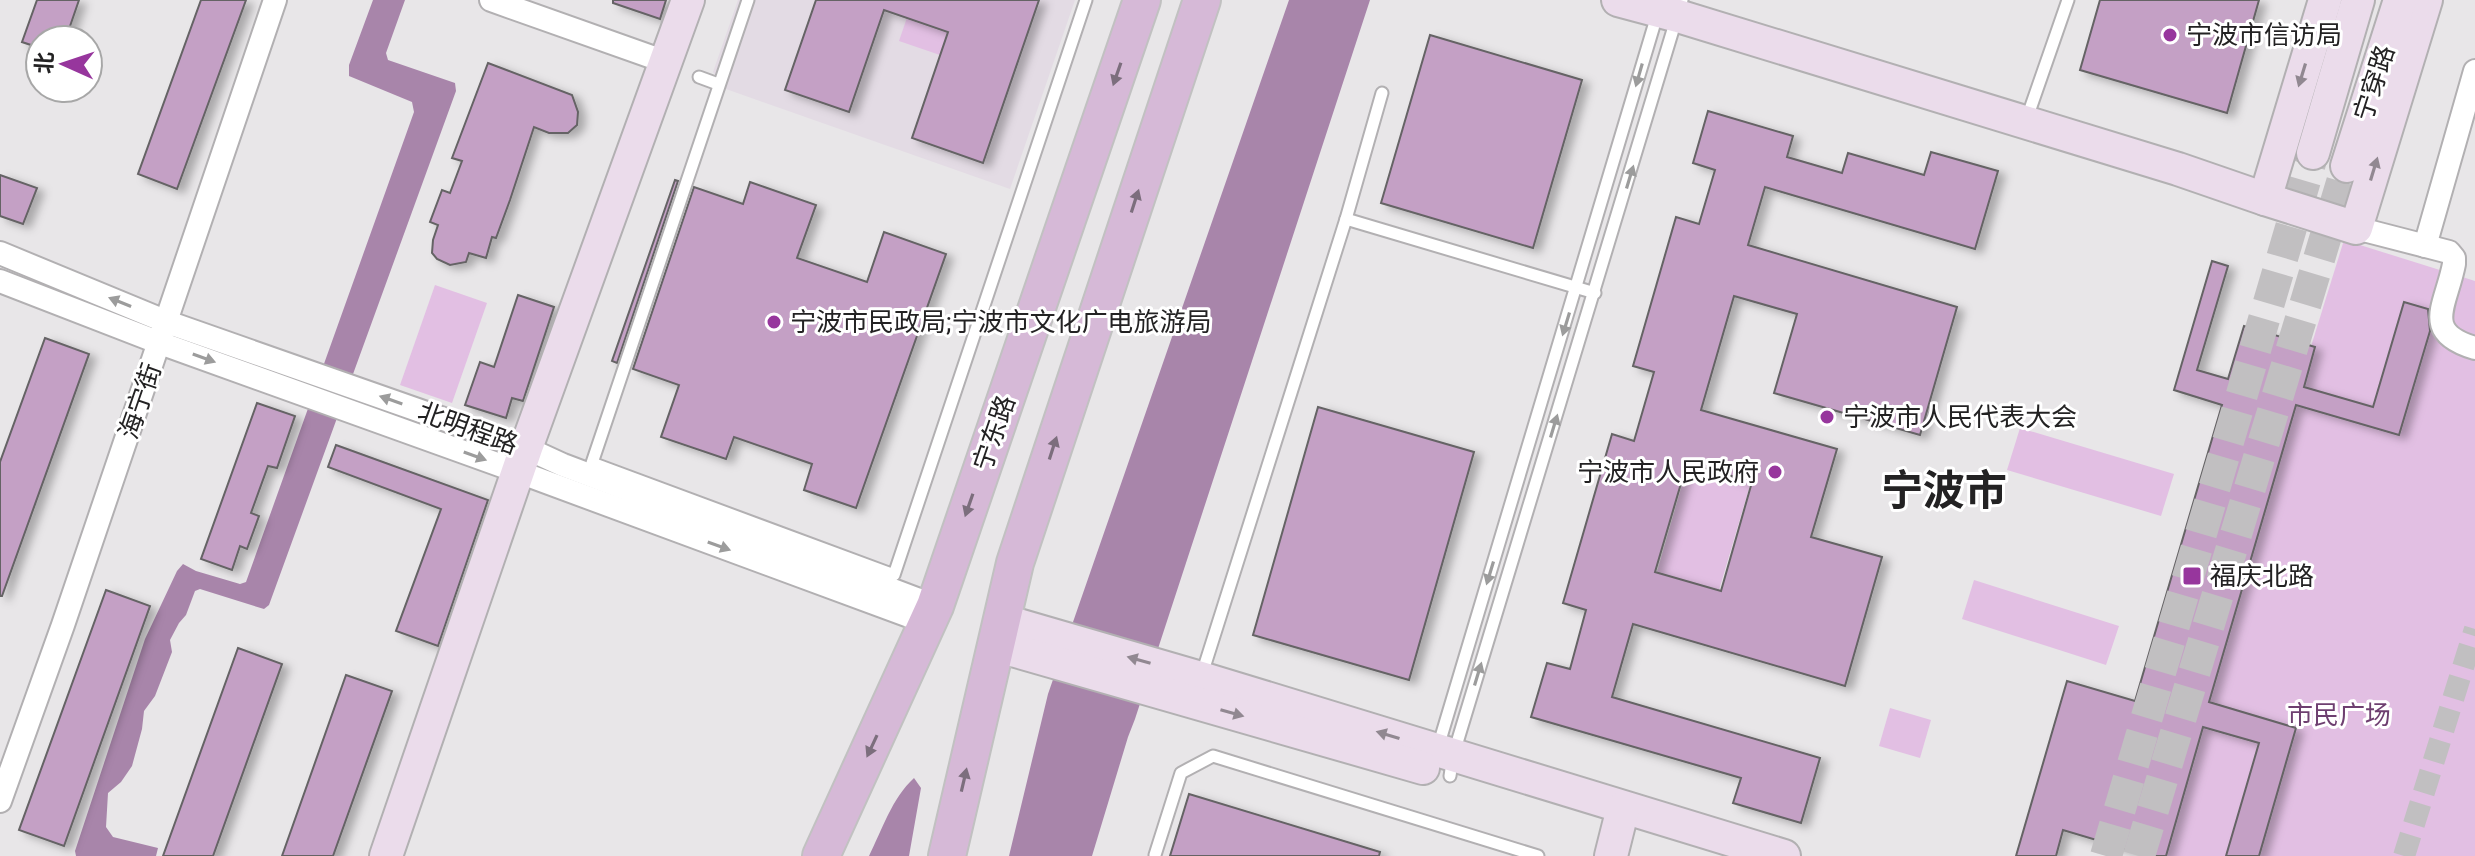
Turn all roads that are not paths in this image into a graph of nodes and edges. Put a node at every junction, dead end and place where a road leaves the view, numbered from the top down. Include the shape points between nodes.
1 (275, 0) edge
2 (491, 0) edge
3 (688, 0) edge
4 (748, 0) edge
5 (1086, 0) edge
6 (1142, 0) edge
7 (1202, 0) edge
8 (1618, 0) edge
9 (2068, 0) edge
10 (2325, 0) edge
11 (2358, 0) edge
12 (2400, 0) edge
13 (2426, 0) edge
14 (1672, 5) edge
15 (666, 62) junction
16 (2475, 71) edge
17 (699, 77) dead end
18 (718, 84) junction
19 (1382, 93) dead end
20 (2029, 114) junction
21 (2313, 153) tunnel mouth
22 (2347, 166) tunnel mouth
23 (2268, 189) junction
24 (1346, 219) junction
25 (2356, 228) junction
26 (2425, 246) junction
27 (0, 253) edge
28 (0, 281) edge
29 (1577, 288) junction
30 (1595, 293) junction
31 (164, 332) junction
32 (2475, 348) edge
33 (522, 460) junction
34 (932, 614) junction
35 (998, 632) junction
36 (1201, 678) junction
37 (1442, 763) junction
38 (0, 801) edge
39 (1625, 831) edge
40 (1155, 855) edge
41 (386, 856) edge
42 (821, 856) edge
43 (947, 856) edge
44 (1538, 856) edge
45 (1719, 856) edge
46 (1784, 856) edge

1 - 31 street, 海宁街
2 - 15 street
3 - 15 street
4 - 18 lane
5 - 18 lane via 894,575 592,463
6 -> 34 main road, 宁东路
35 -> 7 main road via 1015,563
8 - 14 street
9 - 20 lane
10 -> 23 street
11 - 21 street, 宁穿路
12 - 22 street, 宁穿路
25 -> 13 street
14 - 20 street
14 -> 29 lane
30 -> 14 lane
15 - 33 street
16 - 26 street
17 - 18 lane
19 - 24 lane
20 - 23 street
23 - 25 street
24 - 29 lane
24 - 36 lane
25 - 26 street
26 - 32 street via 2454,258 2441,325 2446,336
31 -> 27 street, 北明程路
28 - 31 street, 北明程路
29 - 30 lane
29 -> 37 lane
37 -> 30 lane
31 - 33 street, 北明程路
31 - 38 street, 海宁街
33 - 34 street, 北明程路 via 577,471
33 - 41 street
34 -> 42 main road, 宁东路
36 -> 35 street
35 -> 37 street
43 -> 35 main road
37 -> 36 street
37 - 39 street
39 - 45 street
39 - 46 street
40 - 44 lane via 1181,773 1213,756

